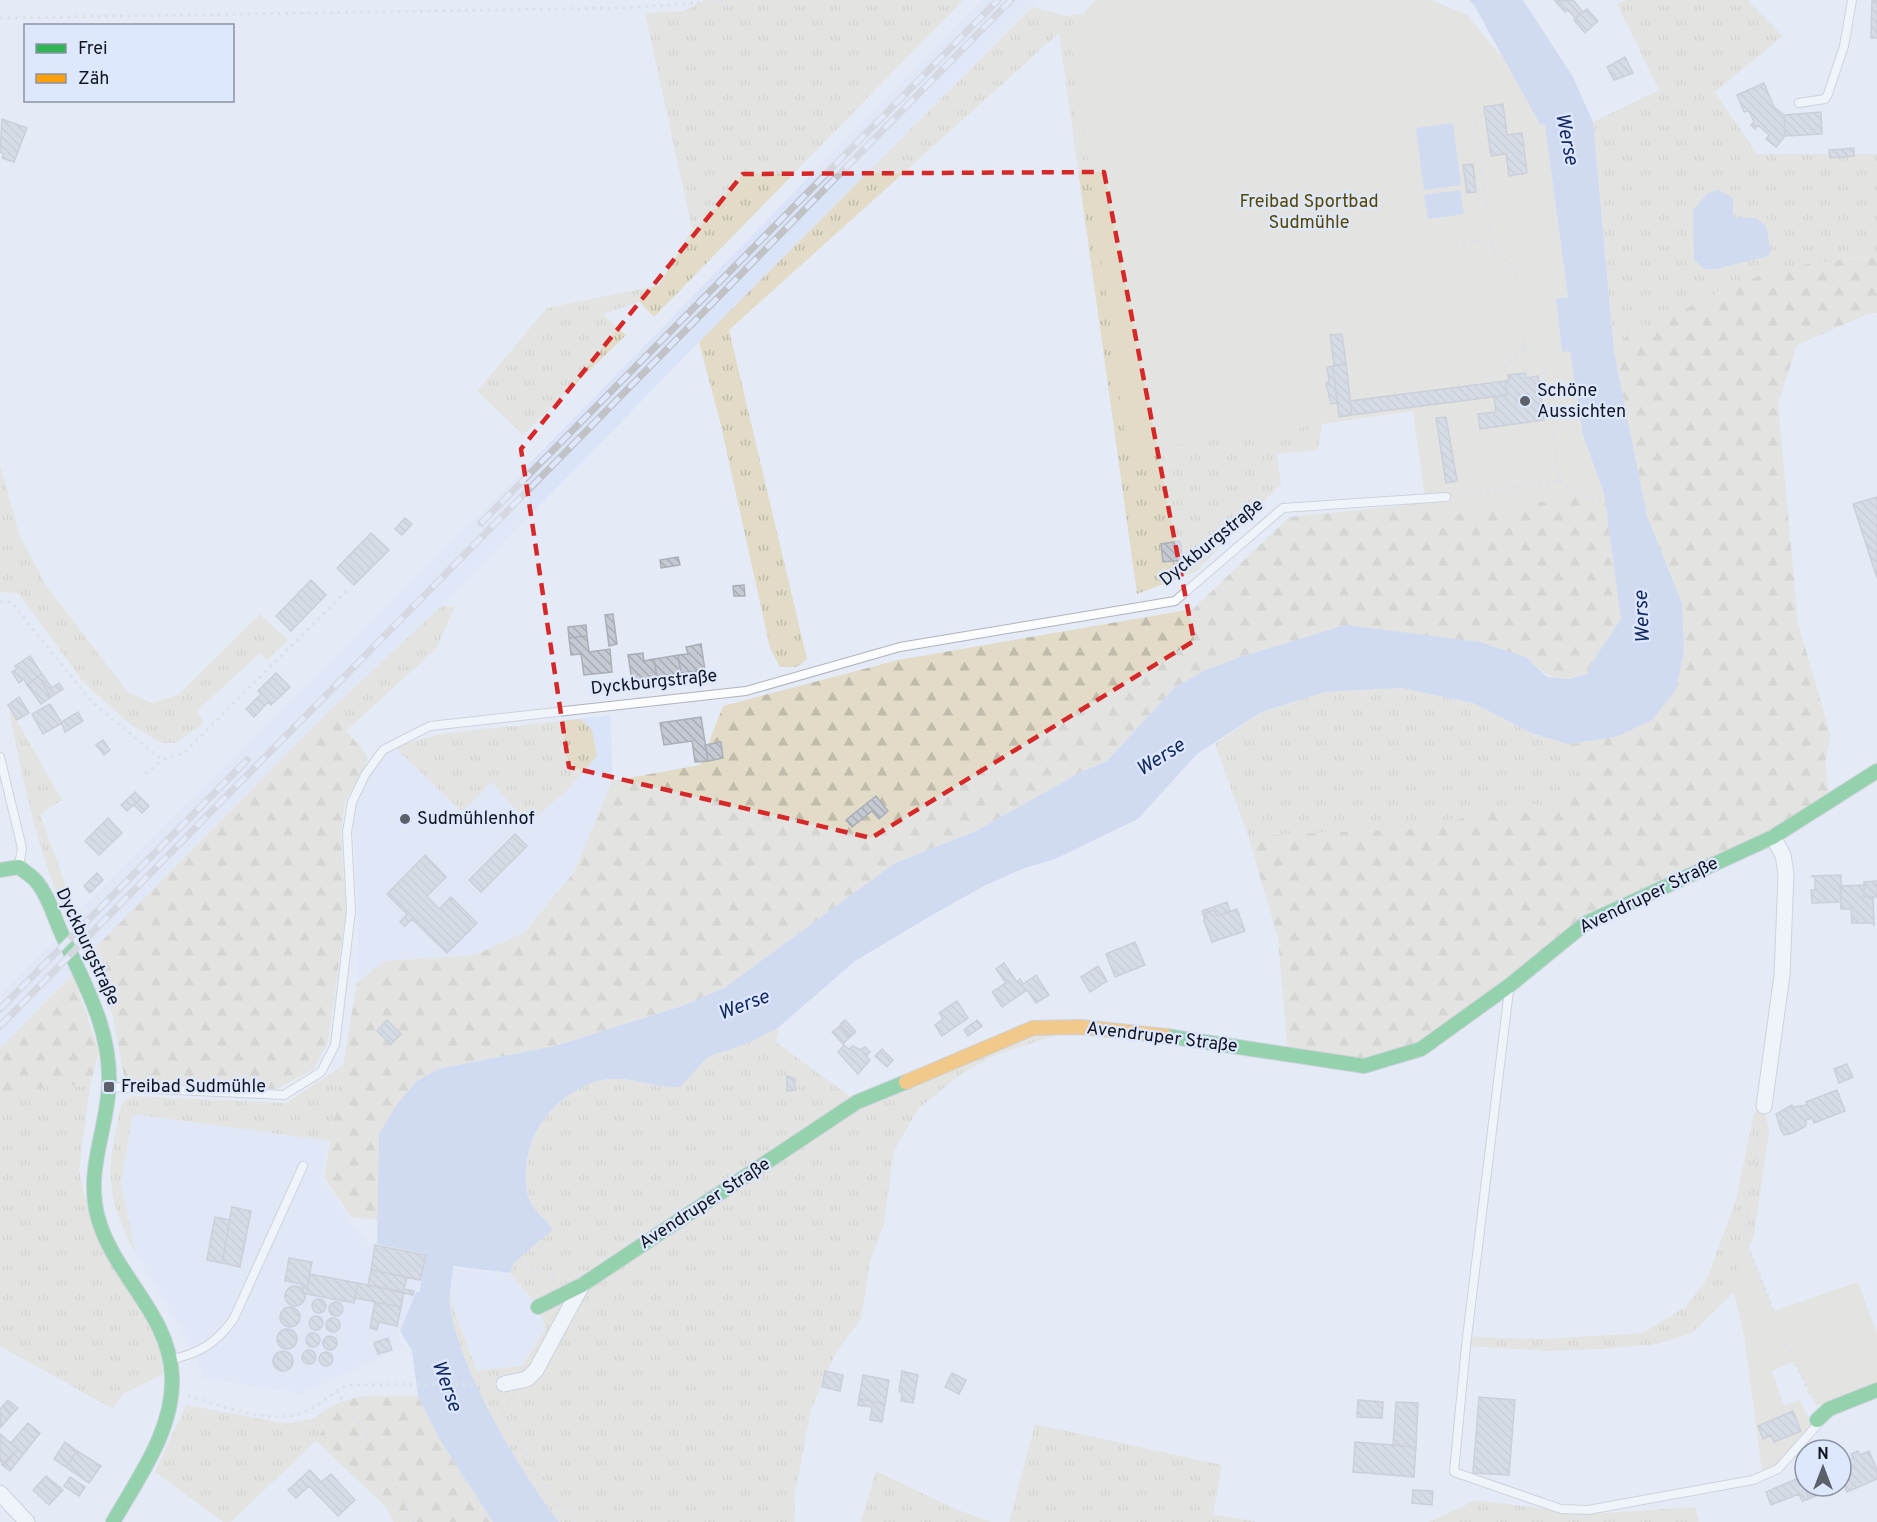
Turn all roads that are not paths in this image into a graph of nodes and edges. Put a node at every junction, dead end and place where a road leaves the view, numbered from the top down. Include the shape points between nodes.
1 (1852, 0) edge
2 (1799, 103) dead end
3 (1446, 497) road end
4 (0, 757) edge
5 (1877, 771) edge
6 (1773, 837) junction
7 (19, 867) junction
8 (0, 870) edge
9 (1510, 985) junction
10 (109, 1087) junction
11 (1764, 1106) road end
12 (303, 1166) dead end
13 (582, 1285) junction
14 (538, 1307) dead end
15 (171, 1359) junction
16 (504, 1384) road end
17 (1877, 1390) edge
18 (1817, 1420) joint
19 (0, 1493) edge
20 (27, 1522) edge
21 (113, 1522) edge

1 - 2 lane via 1844,46 1828,94 1825,99
3 - 10 lane, Dyckburgstraße via 1283,508 1175,601 900,647 746,691 430,726 382,750 352,802 347,832 351,911 335,1044 321,1072 284,1095
4 - 7 lane via 22,848
5 - 6 street, Avendruper Straße
6 - 9 street, Avendruper Straße via 1586,923
6 - 11 street via 1783,855 1786,885 1782,975
7 - 8 street
7 - 10 street, Dyckburgstraße via 37,882 90,989 108,1053
9 - 13 street, Avendruper Straße via 1422,1049 1364,1066 1128,1030 1033,1028 856,1102
9 - 18 lane via 1454,1472 1561,1509 1588,1510 1753,1480 1778,1469 1819,1426
10 - 15 street, Dyckburgstraße via 92,1176 98,1218 113,1254 153,1311
12 - 15 lane via 234,1318 221,1337 194,1354
13 - 14 street
13 - 16 street, Avendruper Straße via 536,1370 527,1379
15 - 21 street, Dyckburgstraße via 171,1395 159,1438
17 - 18 street via 1829,1409
19 - 20 street

